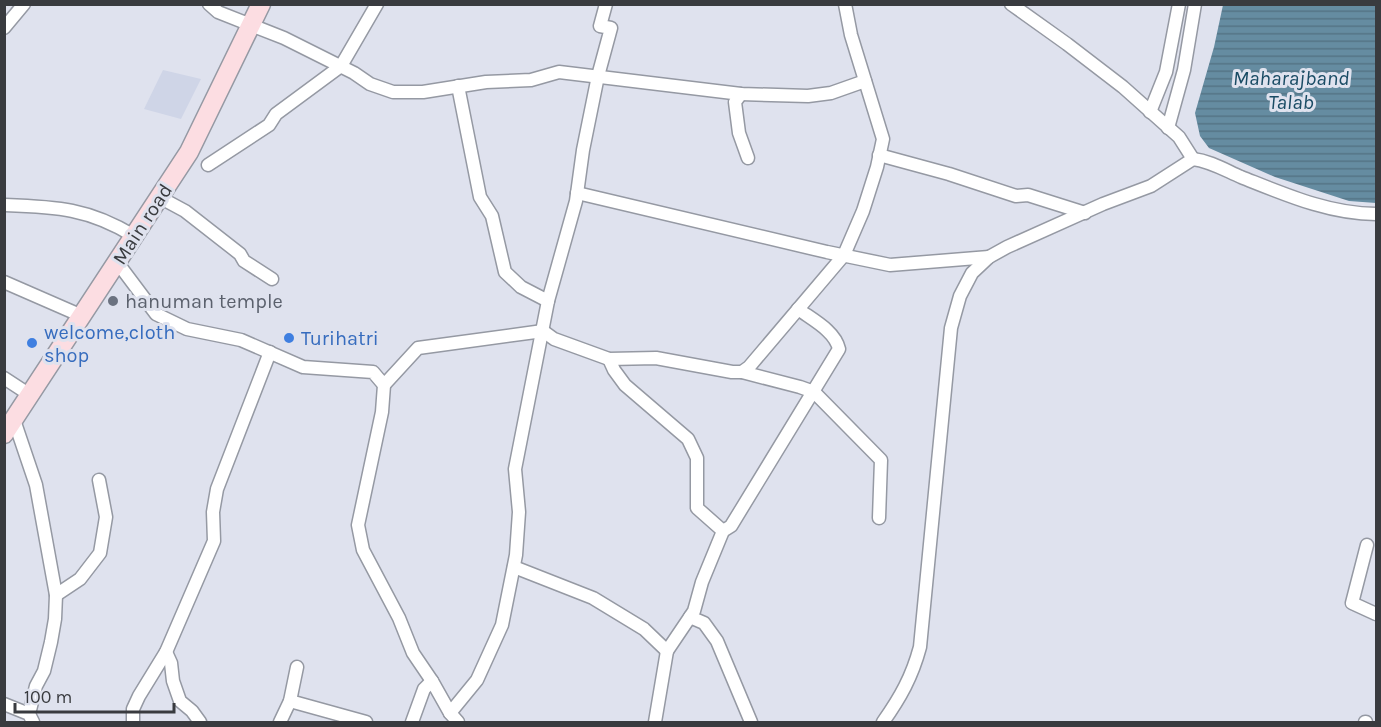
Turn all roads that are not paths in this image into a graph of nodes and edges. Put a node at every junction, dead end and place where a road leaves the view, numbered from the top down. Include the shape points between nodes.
1 (24, 4) edge
2 (209, 4) edge
3 (261, 4) edge
4 (377, 4) edge
5 (606, 4) edge
6 (845, 4) edge
7 (1011, 4) edge
8 (1179, 4) edge
9 (1195, 4) edge
10 (251, 25) junction
11 (4, 28) edge
12 (341, 66) junction
13 (598, 76) junction
14 (865, 81) junction
15 (458, 86) junction
16 (741, 94) junction
17 (1150, 112) junction
18 (1168, 128) junction
19 (879, 155) junction
20 (748, 158) dead end
21 (1193, 159) junction
22 (208, 165) dead end
23 (577, 193) junction
24 (159, 197) junction
25 (4, 205) edge
26 (1084, 213) junction
27 (1377, 214) edge
28 (134, 236) junction
29 (844, 255) junction
30 (989, 257) junction
31 (117, 262) junction
32 (272, 279) dead end
33 (4, 282) edge
34 (548, 301) junction
35 (798, 309) junction
36 (82, 316) junction
37 (543, 331) junction
38 (270, 352) junction
39 (609, 359) junction
40 (742, 372) junction
41 (4, 378) edge
42 (384, 385) junction
43 (814, 393) junction
44 (30, 395) junction
45 (9, 427) edge
46 (99, 480) dead end
47 (879, 518) dead end
48 (723, 531) junction
49 (1367, 545) dead end
50 (514, 567) junction
51 (56, 595) junction
52 (1377, 614) edge
53 (690, 617) junction
54 (668, 651) junction
55 (166, 652) junction
56 (297, 667) dead end
57 (432, 681) junction
58 (290, 701) junction
59 (4, 704) edge
60 (31, 718) edge
61 (454, 718) edge
62 (133, 723) edge
63 (200, 723) edge
64 (280, 723) edge
65 (366, 723) edge
66 (412, 723) edge
67 (655, 723) edge
68 (751, 723) edge
69 (883, 723) edge

1 - 11 street
2 - 10 street via 218,12
3 - 10 street, Main road
4 - 12 street
5 - 13 street via 600,26 610,28
6 - 14 street
7 - 17 street via 1123,87
8 - 17 street via 1166,72
9 - 18 street via 1184,70
10 - 12 street
10 - 24 street, Main road via 189,152
12 - 15 street via 369,84 393,92
12 - 22 street via 276,114 269,125
13 - 15 street via 560,72 531,80
13 - 16 street
13 - 23 street
14 - 16 street via 808,96
14 - 19 street via 883,139
15 - 34 street via 480,197 492,216 505,272
16 - 20 street via 735,102 739,134
17 - 18 street
18 - 21 street
19 - 26 street
19 - 29 street via 863,211
21 - 26 street via 1151,186
21 - 27 street via 1207,161 1300,201
23 - 29 street
23 - 34 street
24 - 28 street, Main road
24 - 32 street via 185,211 244,261
25 - 28 street via 42,205 88,213
26 - 30 street
28 - 31 street, Main road
29 - 30 street via 890,265
29 - 35 street
30 - 69 street via 972,273 960,296 951,328 920,647 914,670
31 - 36 street, Main road
31 - 38 street via 156,314 187,328 241,340
33 - 36 street
34 - 37 street
35 - 40 street
35 - 43 street via 831,334 839,349
36 - 44 street, Main road
37 - 39 street via 554,339
37 - 42 street via 418,348
37 - 50 street via 515,469 519,512
38 - 42 street via 303,367 373,372
38 - 55 street via 218,489 213,512 214,541
39 - 40 street via 656,358
39 - 48 street via 625,385 688,439 697,458 697,508
40 - 43 street
41 - 44 street
42 - 57 street via 358,525 363,550 399,618 412,653
43 - 47 street via 881,460
43 - 48 street via 731,526
44 - 45 street, Main road
45 - 51 street via 36,485
46 - 51 street via 106,517 100,553 80,579
48 - 53 street
49 - 52 street via 1352,603
50 - 54 street via 593,598 644,629
50 - 61 street via 502,625 477,680
51 - 60 street via 51,642 36,686
53 - 54 street
53 - 68 street via 704,623 717,641
54 - 67 street
55 - 62 street via 139,696 133,709
55 - 63 street via 180,701
56 - 58 street
57 - 61 street
57 - 66 street via 424,689
58 - 64 street
58 - 65 street
59 - 60 street

